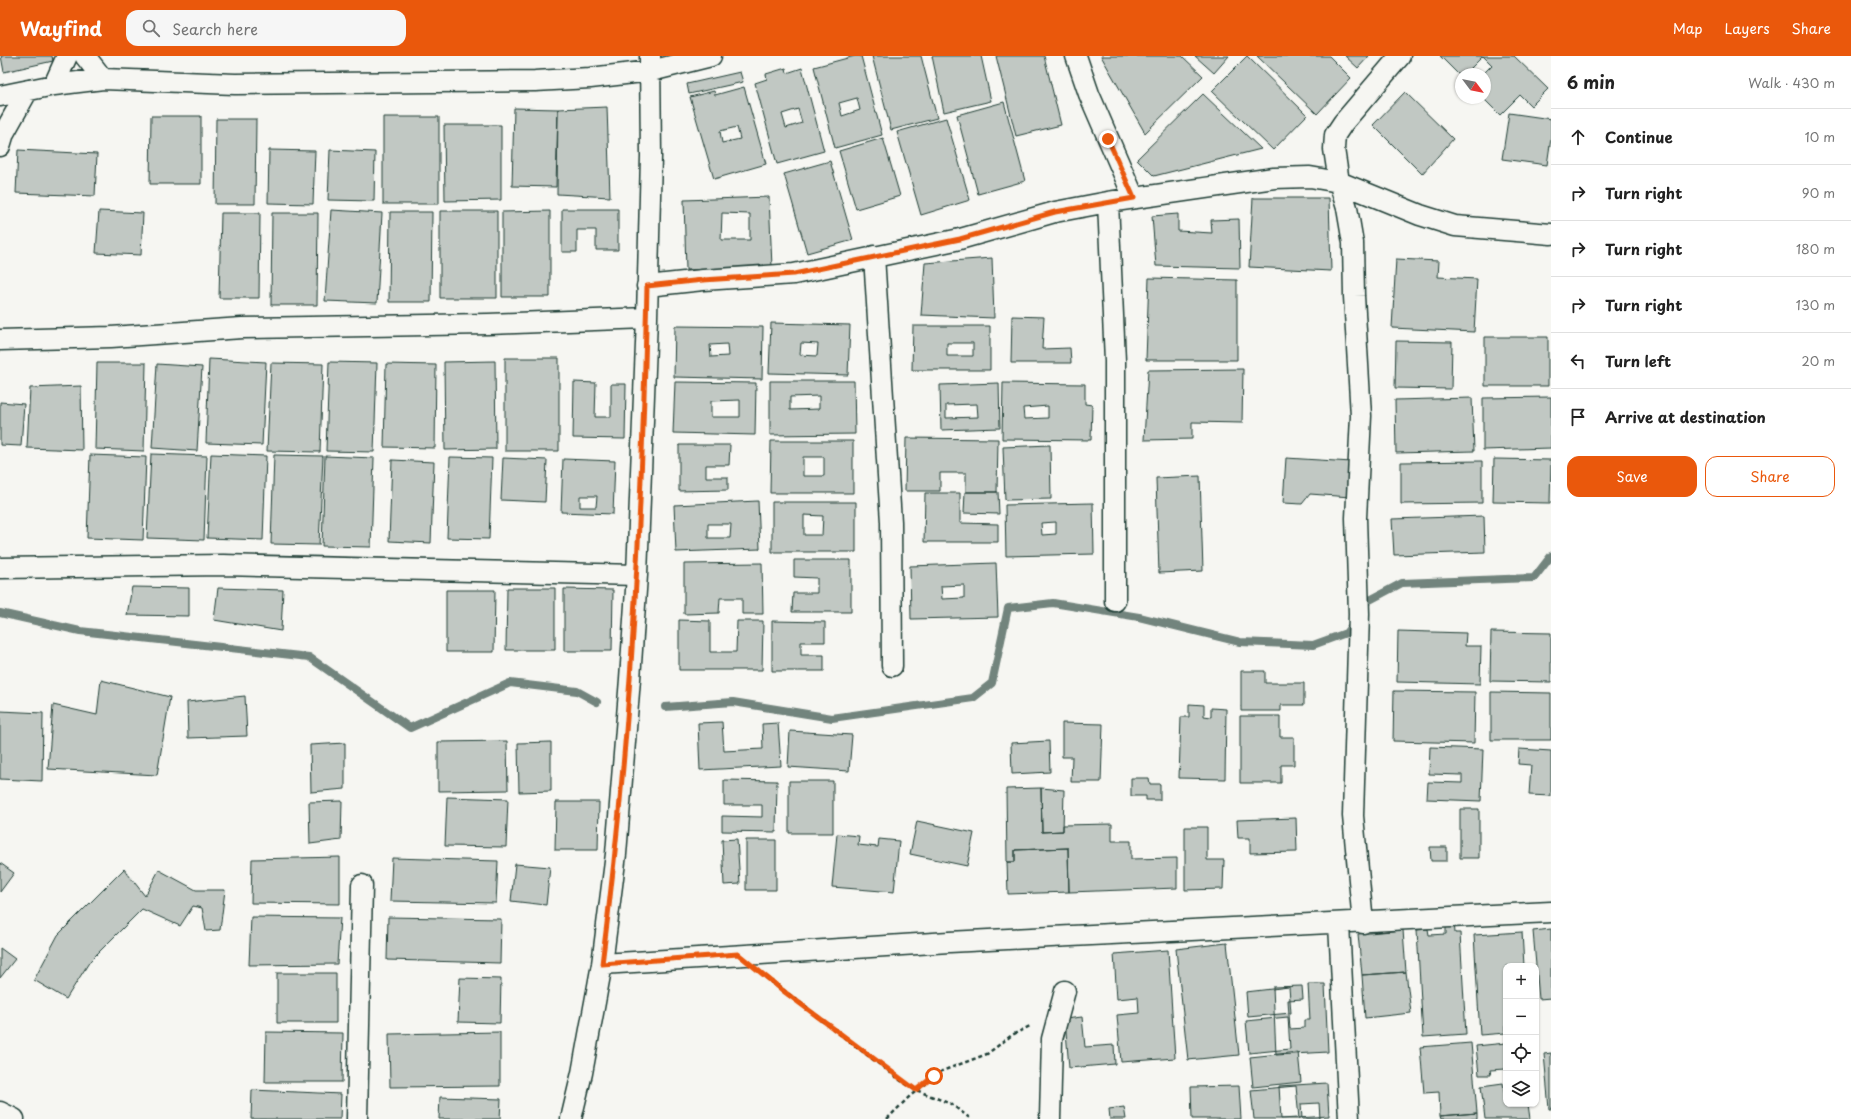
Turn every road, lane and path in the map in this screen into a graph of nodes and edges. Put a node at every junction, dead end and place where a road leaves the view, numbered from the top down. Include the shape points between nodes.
1 (67, 56) edge
2 (85, 56) edge
3 (711, 56) edge
4 (1076, 56) edge
5 (1400, 56) edge
6 (650, 63) edge
7 (103, 79) junction
8 (54, 85) junction
9 (28, 90) junction
10 (0, 96) edge
11 (0, 146) edge
12 (1339, 182) junction
13 (1134, 198) junction
14 (1108, 202) junction
15 (1551, 234) edge
16 (874, 256) junction
17 (647, 286) junction
18 (646, 318) junction
19 (0, 340) edge
20 (0, 568) edge
21 (637, 575) junction
22 (1115, 601) dead end
23 (892, 666) dead end
24 (362, 885) dead end
25 (1551, 912) edge
26 (1363, 923) junction
27 (1338, 924) junction
28 (738, 954) junction
29 (602, 964) junction
30 (1063, 999) joint
31 (916, 1090) junction
32 (0, 1112) edge
33 (14, 1119) edge
34 (357, 1119) edge
35 (571, 1119) edge
36 (887, 1119) edge
37 (971, 1119) edge
38 (1050, 1119) edge
39 (1350, 1119) edge

1 - 8 street
2 - 7 street
3 - 6 street
4 - 13 street
5 - 12 street via 1335,135 1334,148
6 - 7 street via 590,78 535,81 235,84
6 - 17 street
7 - 8 street
8 - 9 street
9 - 10 street
9 - 11 street
12 - 13 street via 1310,177 1274,178
12 - 15 street via 1420,215 1455,226
12 - 26 street via 1353,243 1361,416 1356,518 1359,614 1353,816
13 - 14 street
14 - 16 street via 1055,212 960,239
14 - 22 street via 1115,361
16 - 17 street via 794,274
16 - 23 street via 891,522
17 - 18 street
18 - 19 street via 488,324 242,328 111,337
18 - 21 street
20 - 21 street via 223,566
21 - 29 street via 616,854
24 - 34 street
25 - 26 street
26 - 27 street
27 - 28 street
27 - 39 street
28 - 29 street
28 - 31 path via 805,1008
29 - 35 street
30 - 31 path via 987,1054 942,1071
30 - 38 street via 1052,1039
31 - 36 path
31 - 37 path via 951,1104
32 - 33 street

